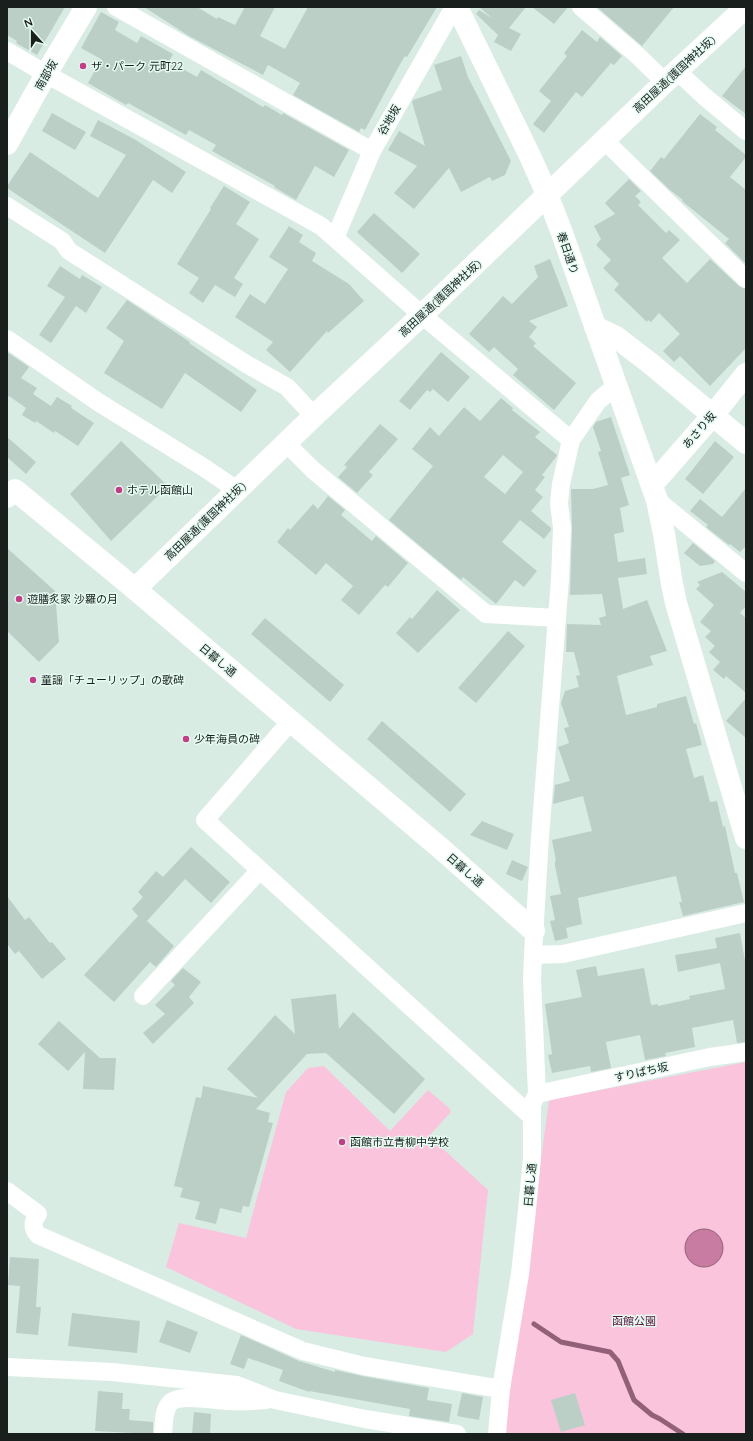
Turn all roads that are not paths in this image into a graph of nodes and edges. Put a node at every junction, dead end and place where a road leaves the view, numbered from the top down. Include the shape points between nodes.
1 (86, 7) edge
2 (116, 7) edge
3 (454, 7) edge
4 (457, 7) edge
5 (581, 7) edge
6 (746, 7) edge
7 (7, 51) edge
8 (46, 74) junction
9 (671, 77) junction
10 (746, 131) edge
11 (605, 141) junction
12 (7, 144) edge
13 (372, 151) junction
14 (547, 194) junction
15 (7, 206) edge
16 (335, 238) junction
17 (746, 280) edge
18 (422, 315) junction
19 (595, 327) junction
20 (7, 339) edge
21 (746, 374) edge
22 (617, 385) junction
23 (713, 415) junction
24 (314, 416) junction
25 (571, 440) junction
26 (746, 443) edge
27 (287, 444) junction
28 (10, 490) edge
29 (237, 490) junction
30 (654, 492) junction
31 (746, 573) edge
32 (135, 589) junction
33 (557, 618) junction
34 (291, 721) junction
35 (746, 838) edge
36 (260, 870) junction
37 (746, 913) edge
38 (534, 931) junction
39 (533, 955) junction
40 (143, 996) dead end
41 (746, 1052) edge
42 (537, 1094) junction
43 (532, 1117) junction
44 (7, 1191) edge
45 (7, 1367) edge
46 (501, 1389) junction
47 (276, 1400) junction
48 (163, 1434) edge
49 (457, 1434) edge
50 (497, 1434) edge

1 - 8 street, 南部坂
2 - 13 street
3 - 13 street, 谷地坂
4 - 14 street, 春日通り
5 - 9 street via 637,55
6 - 9 street, 高田屋通(護国神社坂)
7 - 8 street
8 - 12 street, 南部坂
8 - 16 street via 321,226
9 - 10 street via 705,97
9 - 11 street, 高田屋通(護国神社坂)
11 - 14 street, 高田屋通(護国神社坂)
11 - 17 street
13 - 16 street, 谷地坂
14 - 18 street, 高田屋通(護国神社坂)
14 - 19 street, 春日通り
15 - 24 street via 62,241 69,251 144,300 287,387
16 - 18 street
18 - 24 street, 高田屋通(護国神社坂)
18 - 25 street
19 - 22 street, 春日通り
19 - 23 street via 616,337
20 - 29 street via 98,402
21 - 23 street, あさり坂
22 - 25 street via 598,400
22 - 30 street, 春日通り
23 - 26 street
23 - 30 street, あさり坂
24 - 27 street, 高田屋通(護国神社坂)
25 - 33 street via 559,503 562,528
27 - 29 street, 高田屋通(護国神社坂)
27 - 33 street via 314,470 486,614
28 - 32 street, 日暮し通
29 - 32 street, 高田屋通(護国神社坂)
30 - 31 street
30 - 35 street, 春日通り via 676,603
32 - 34 street, 日暮し通
33 - 38 street
34 - 36 street via 205,820
34 - 38 street, 日暮し通
36 - 40 street
36 - 43 street
37 - 39 street via 562,954
38 - 39 street, 日暮し通
39 - 42 street, 日暮し通
41 - 42 street, すりばち坂 via 710,1057
42 - 43 street, 日暮し通 via 532,1104
43 - 46 street, 日暮し通 via 532,1158 520,1274
44 - 46 street via 38,1214 33,1224 38,1235 303,1351 364,1366
45 - 47 street via 112,1372 237,1386
46 - 50 street, 日暮し通
47 - 48 street via 230,1402 178,1399 171,1402 167,1408
47 - 49 street via 365,1419

